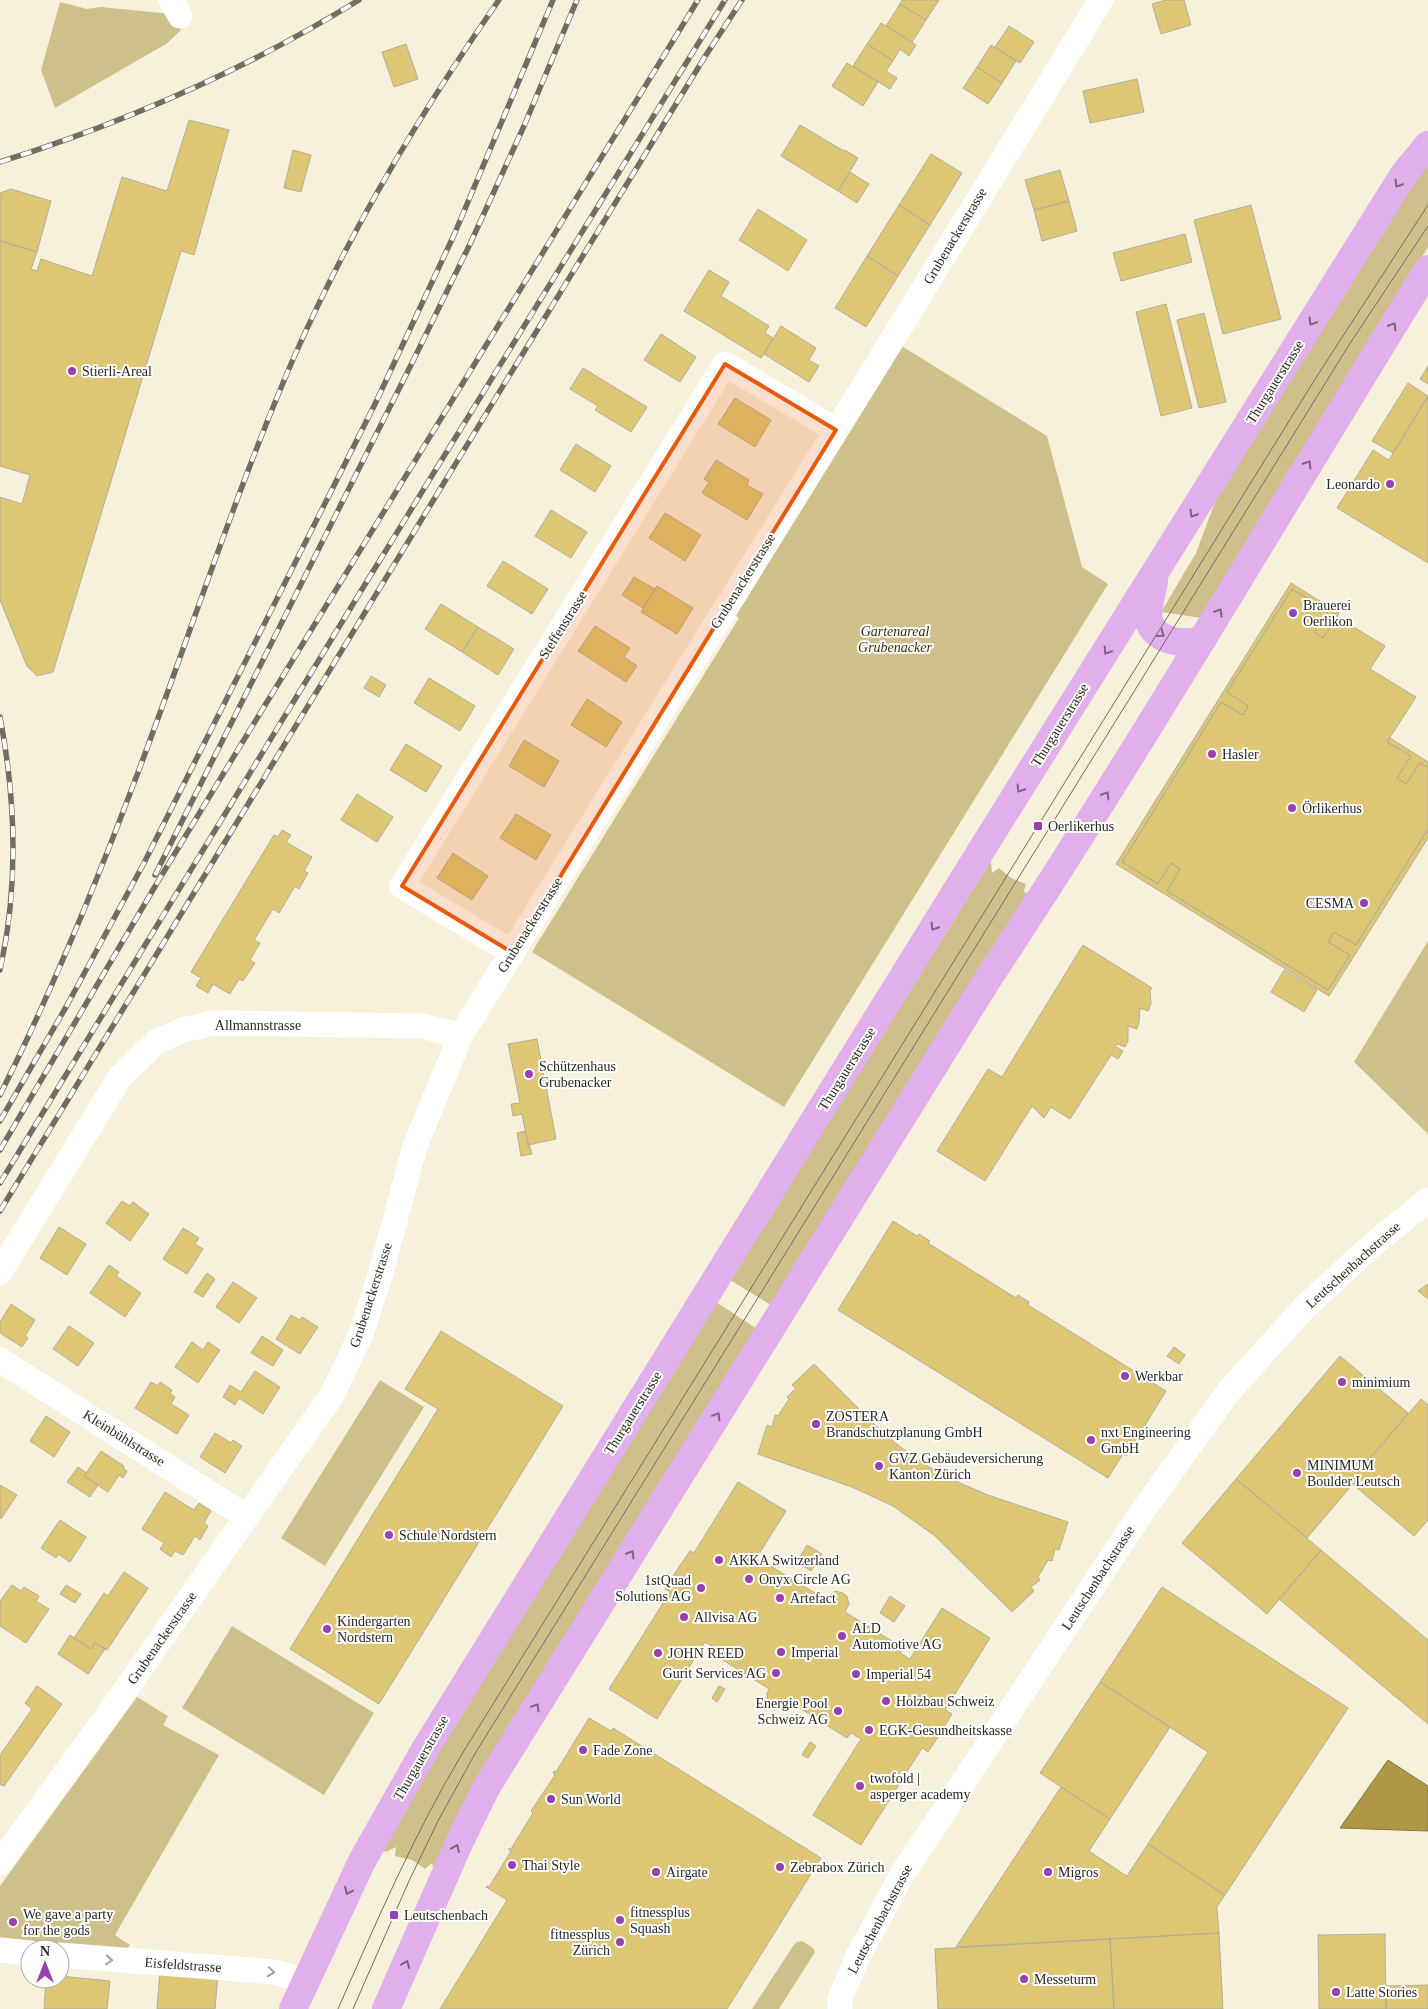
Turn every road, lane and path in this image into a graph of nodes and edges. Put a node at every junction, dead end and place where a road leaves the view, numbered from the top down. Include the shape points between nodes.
1 (1100, 0) edge
2 (1428, 145) edge
3 (1428, 269) edge
4 (836, 430) junction
5 (1155, 574) junction
6 (1203, 639) junction
7 (513, 953) junction
8 (461, 1035) junction
9 (1428, 1200) edge
10 (0, 1272) edge
11 (0, 1360) edge
12 (247, 1517) junction
13 (0, 1863) edge
14 (0, 1950) edge
15 (20, 1952) edge
16 (70, 1956) edge
17 (305, 1981) junction
18 (293, 2009) edge
19 (386, 2009) edge
20 (840, 2009) edge

1 - 4 street, Grubenackerstrasse
2 -> 5 main road, Thurgauerstrasse via 1404,174
6 -> 3 main road
4 - 7 street, Grubenackerstrasse
4 - 7 street, Steffenstrasse via 725,364 402,886
5 -> 6 main road via 1148,614 1152,627 1175,642 1185,644
5 -> 17 main road, Thurgauerstrasse via 427,1746 362,1860
19 -> 6 main road via 486,1788 981,990 1053,881
7 - 8 street, Grubenackerstrasse
8 - 10 street, Allmannstrasse via 421,1026 214,1024 183,1030 156,1042 120,1076
8 - 12 street, Grubenackerstrasse via 415,1146 361,1334 332,1395
9 - 20 street, Leutschenbachstrasse via 1371,1246 1304,1308 1229,1391 1142,1512 903,1873 858,1956 840,1999
11 - 12 street, Kleinbühlstrasse
12 - 13 street, Grubenackerstrasse
14 - 15 street
16 -> 17 street, Eisfeldstrasse via 274,1972
17 - 18 main road, Thurgauerstrasse

